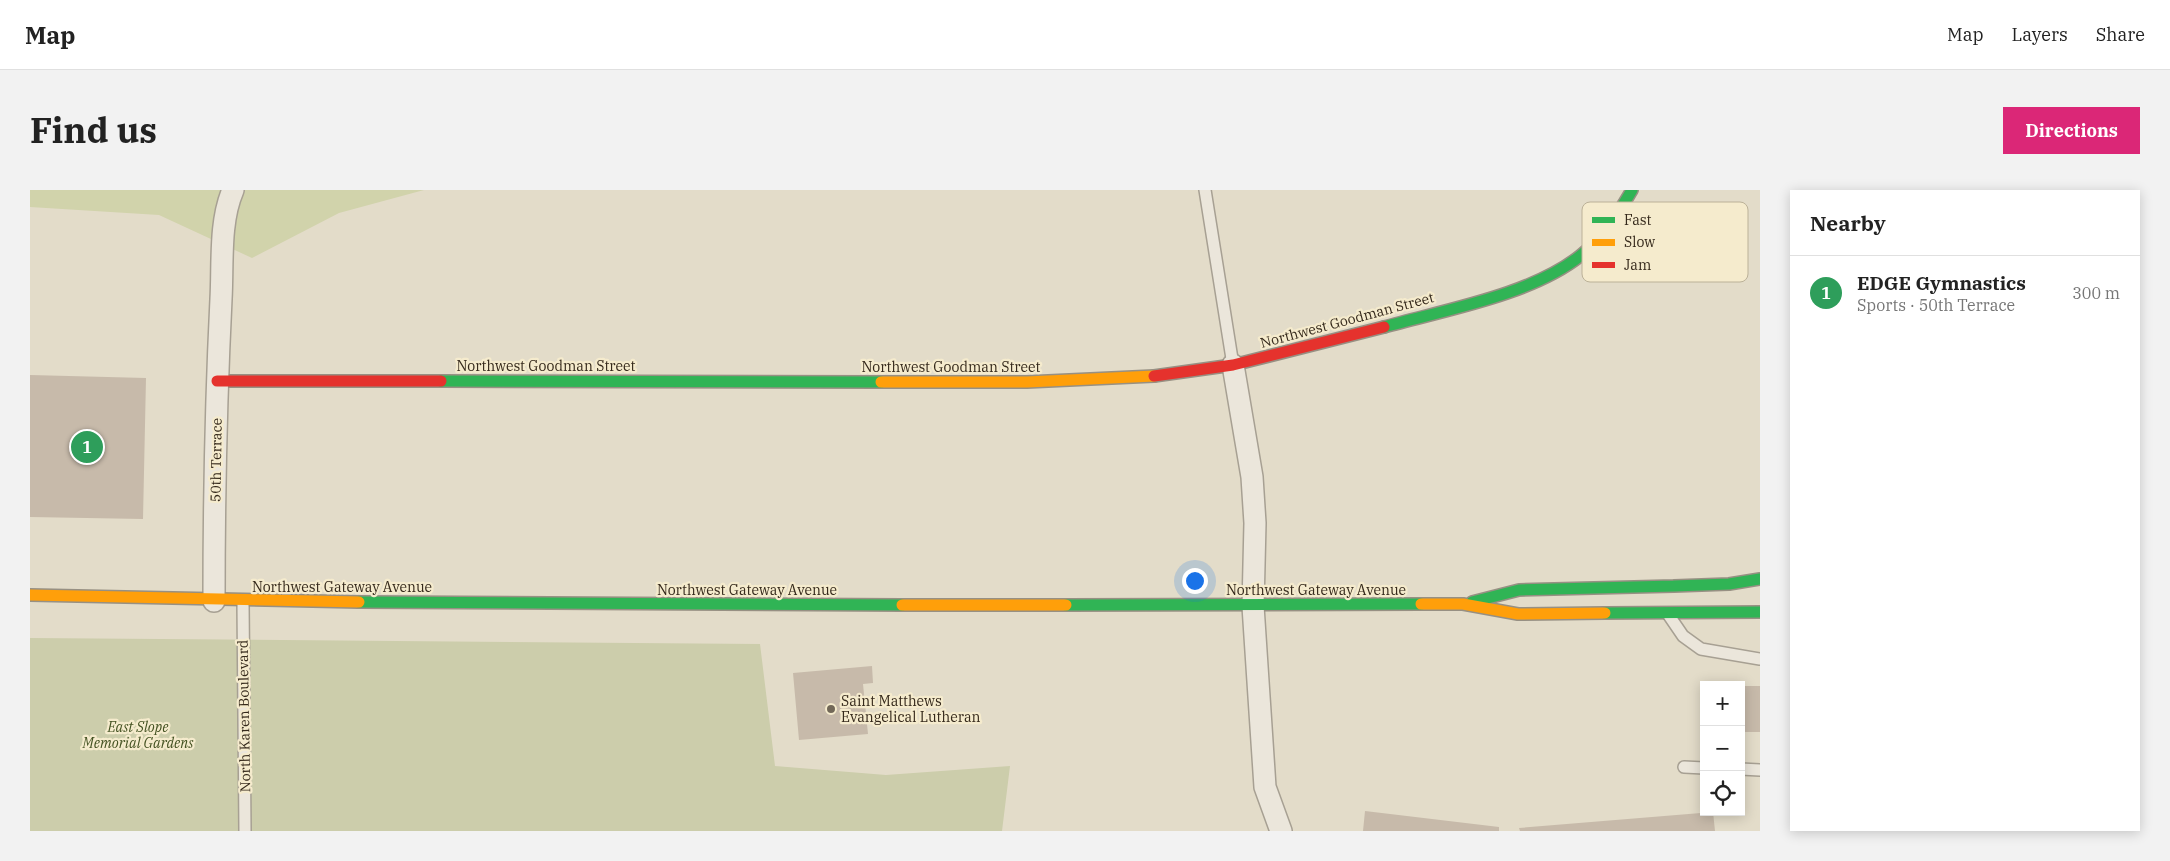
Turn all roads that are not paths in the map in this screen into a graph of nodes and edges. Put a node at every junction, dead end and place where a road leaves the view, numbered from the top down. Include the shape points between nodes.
1 (233, 190) edge
2 (1205, 190) edge
3 (1632, 190) edge
4 (1626, 202) edge
5 (1582, 253) edge
6 (1233, 365) junction
7 (217, 381) junction
8 (1760, 579) edge
9 (30, 595) edge
10 (214, 601) junction
11 (243, 602) junction
12 (1463, 604) junction
13 (1253, 606) junction
14 (1760, 612) edge
15 (1666, 613) junction
16 (1760, 659) edge
17 (1684, 767) dead end
18 (1700, 768) edge
19 (1745, 769) edge
20 (1760, 770) edge
21 (245, 831) edge
22 (1281, 831) edge

1 - 7 street, 50th Terrace via 225,224
2 - 6 lane
3 - 4 main road, Northwest Goodman Street
5 - 6 main road, Northwest Goodman Street via 1549,275 1519,288 1339,340
6 - 7 main road, Northwest Goodman Street via 1164,374 1027,382
6 - 13 street via 1252,477 1256,523
7 - 10 street, 50th Terrace
8 - 12 main road, Northwest Gateway Avenue via 1728,584 1519,590
9 - 10 main road, Northwest Gateway Avenue
10 - 11 main road, Northwest Gateway Avenue
11 - 13 main road, Northwest Gateway Avenue
11 - 21 lane, North Karen Boulevard
12 - 13 main road, Northwest Gateway Avenue
12 - 15 main road, Northwest Gateway Avenue via 1518,614
13 - 22 street via 1266,787
14 - 15 main road, Northwest Gateway Avenue
15 - 16 lane via 1683,636 1701,649
17 - 18 lane
19 - 20 lane

